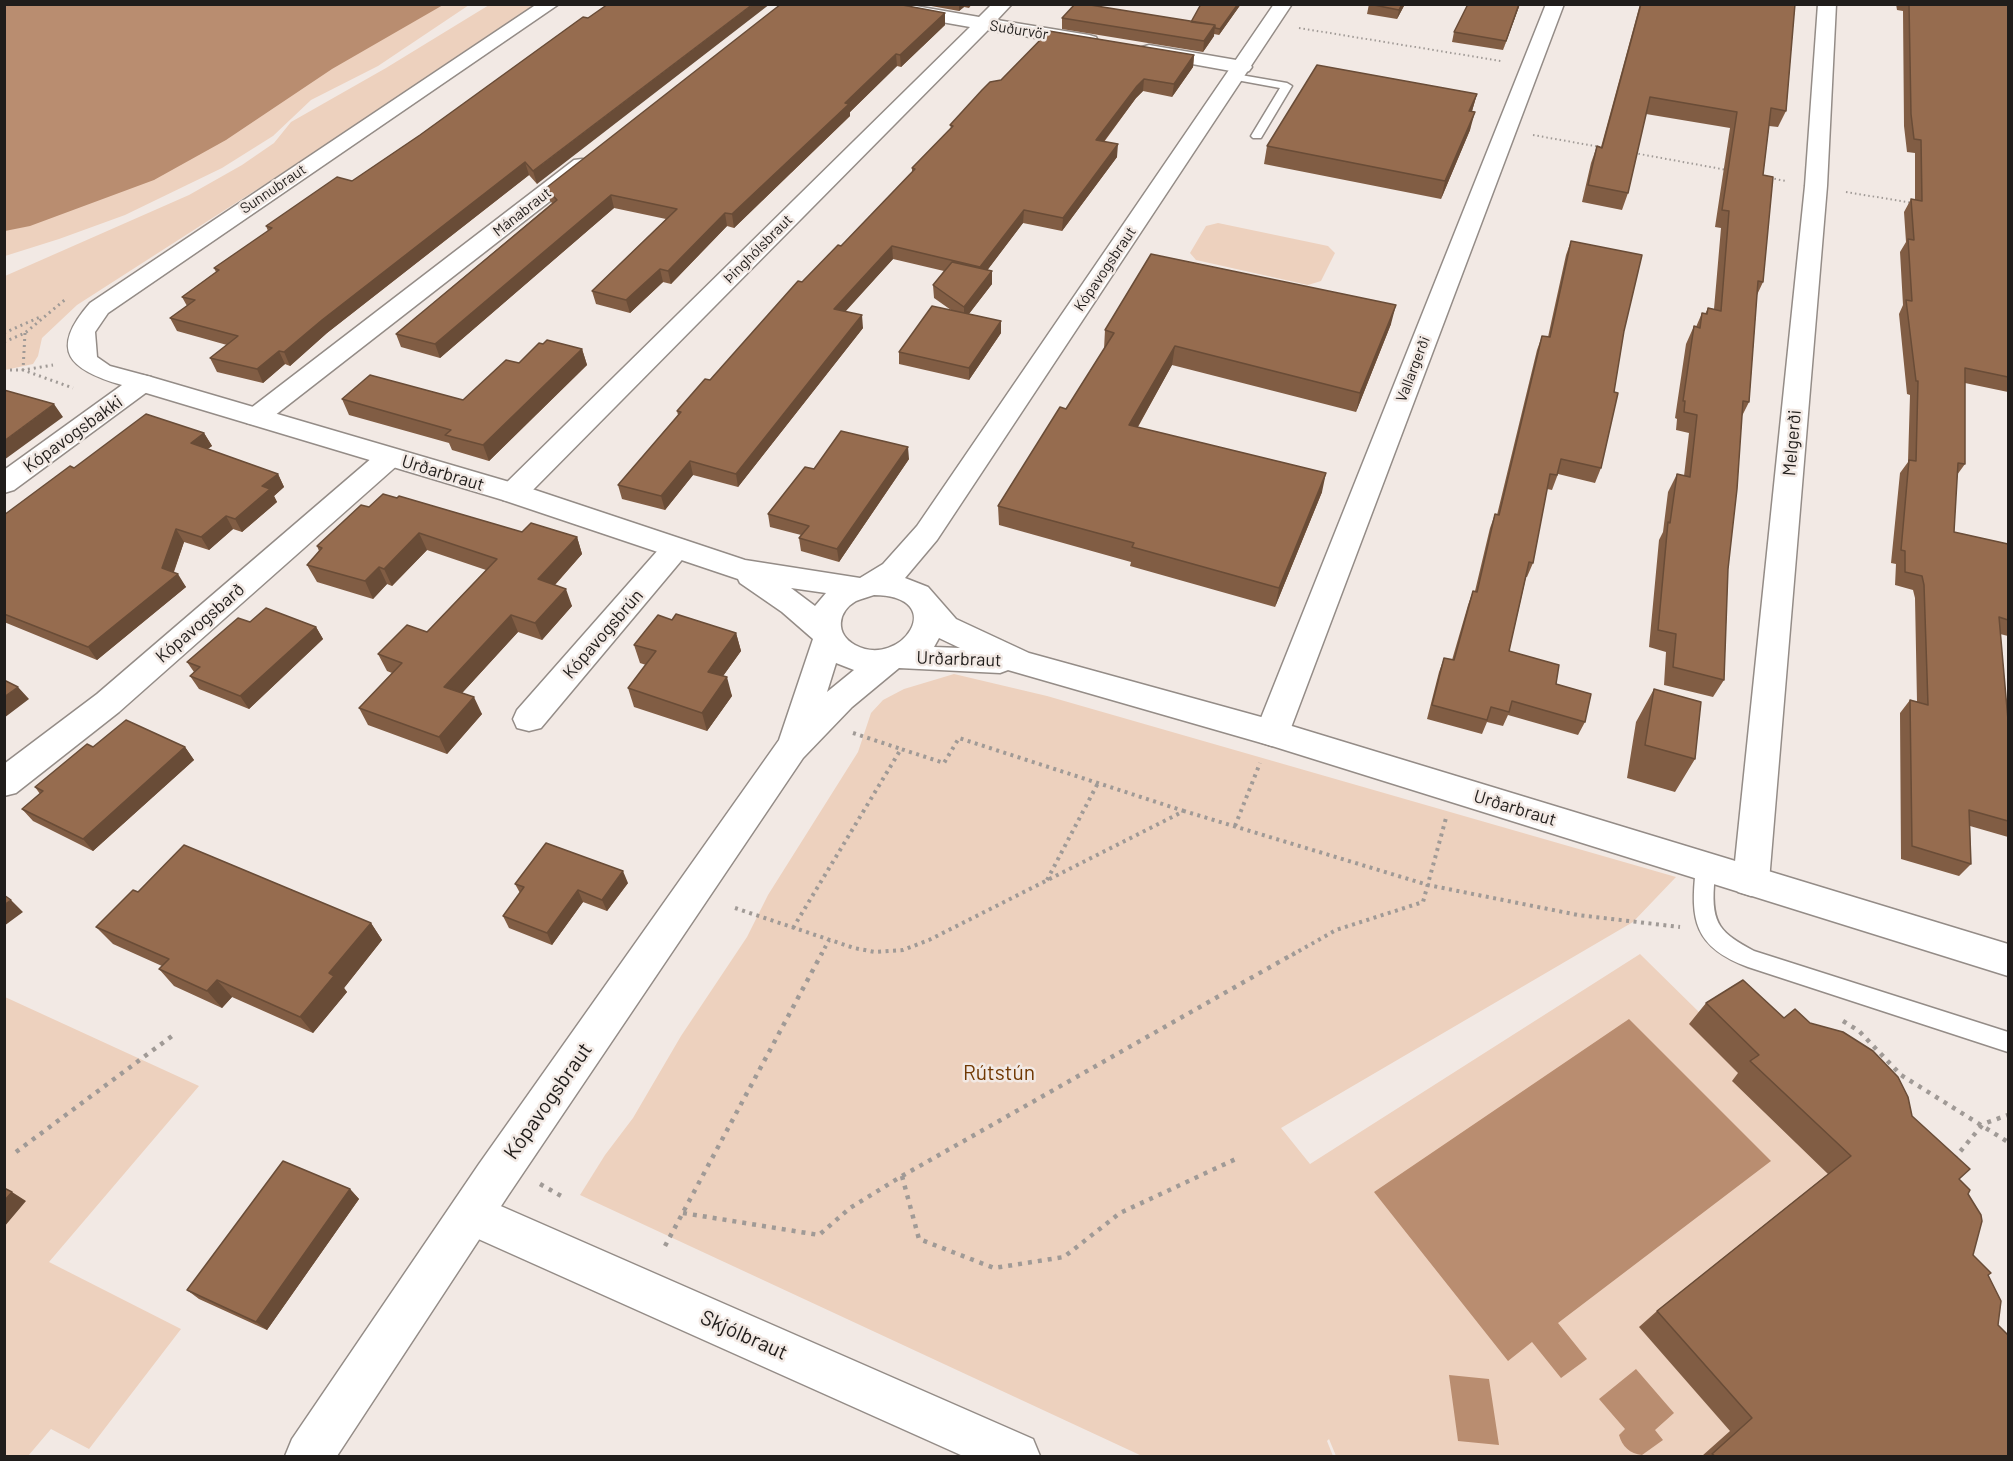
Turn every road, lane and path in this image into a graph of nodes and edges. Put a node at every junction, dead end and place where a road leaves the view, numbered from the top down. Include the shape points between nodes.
1 (550, 4) edge
2 (868, 4) edge
3 (1003, 4) edge
4 (1555, 4) edge
5 (1827, 4) edge
6 (1277, 14) edge
7 (983, 24) junction
8 (1107, 45) edge
9 (1130, 48) edge
10 (1532, 66) junction
11 (1239, 72) junction
12 (1506, 130) junction
13 (1257, 136) dead end
14 (1604, 148) edge
15 (599, 152) edge
16 (1628, 152) edge
17 (1734, 171) edge
18 (1769, 178) edge
19 (1816, 186) junction
20 (1918, 204) edge
21 (4, 333) edge
22 (25, 333) junction
23 (4, 342) edge
24 (85, 360) junction
25 (4, 370) edge
26 (23, 370) junction
27 (142, 383) junction
28 (109, 408) junction
29 (256, 417) junction
30 (390, 457) junction
31 (4, 484) edge
32 (513, 493) junction
33 (927, 533) junction
34 (676, 548) junction
35 (742, 570) junction
36 (865, 586) junction
37 (924, 604) junction
38 (826, 634) junction
39 (893, 658) junction
40 (1020, 662) junction
41 (529, 720) dead end
42 (843, 730) dead end
43 (1272, 733) junction
44 (791, 749) junction
45 (901, 749) junction
46 (4, 783) edge
47 (1098, 783) junction
48 (1454, 789) junction
49 (1184, 811) junction
50 (1235, 826) junction
51 (1706, 868) junction
52 (1047, 880) junction
53 (1751, 881) junction
54 (1428, 885) junction
55 (735, 908) dead end
56 (793, 928) junction
57 (1707, 929) junction
58 (829, 940) junction
59 (2008, 960) edge
60 (1836, 1016) dead end
61 (172, 1036) dead end
62 (2008, 1042) edge
63 (2008, 1115) edge
64 (1983, 1124) junction
65 (2008, 1142) edge
66 (16, 1152) dead end
67 (1238, 1158) dead end
68 (1949, 1164) edge
69 (902, 1176) junction
70 (683, 1213) junction
71 (471, 1214) junction
72 (665, 1246) dead end
73 (309, 1456) edge
74 (1016, 1456) edge

1 - 24 street, Sunnubraut via 99,308 85,323 80,342
2 - 7 street, Suðurvör
3 - 7 street, Þinghólsbraut
4 - 10 street, Vallargerði
5 - 19 street, Melgerði
6 - 10 path
6 - 11 street, Kópavogsbraut
7 - 8 street, Suðurvör
7 - 32 street, Þinghólsbraut
9 - 11 street
10 - 12 street, Vallargerði
11 - 13 lane via 1287,86
11 - 33 street, Kópavogsbraut
12 - 14 path
12 - 43 street, Vallargerði
15 - 29 street, Mánabraut
16 - 17 path
18 - 19 path
19 - 20 path
19 - 53 street, Melgerði
21 - 22 path via 44,315
22 - 23 path
22 - 26 path
24 - 26 path
24 - 27 street via 101,371
25 - 26 path
26 - 28 path via 98,396
27 - 28 street, Kópavogsbakki
27 - 29 street, Urðarbraut
28 - 31 street, Kópavogsbakki
29 - 30 street, Urðarbraut
30 - 32 street, Urðarbraut
30 - 46 street, Kópavogsbarð via 108,703
32 - 34 street, Urðarbraut
33 - 36 street, Kópavogsbraut via 894,570
33 - 37 street, Kópavogsbraut via 916,577
34 - 35 street, Urðarbraut
34 - 41 street, Kópavogsbrún
35 - 36 street, Urðarbraut
35 - 38 street, Urðarbraut via 793,604
36 - 37 street via 905,588
36 - 38 street via 843,594 832,604 825,615
37 - 39 street via 930,625 925,638 914,649
37 - 40 street, Urðarbraut via 945,627
38 - 39 street via 838,651 852,658
38 - 44 street, Kópavogsbraut
39 - 40 street, Urðarbraut
39 - 44 street, Kópavogsbraut via 841,698
40 - 43 street, Urðarbraut
42 - 45 path
43 - 48 street, Urðarbraut
43 - 50 path
44 - 71 street, Kópavogsbraut
45 - 47 path via 944,763 959,738
45 - 56 path
47 - 49 path
47 - 52 path
48 - 51 street, Urðarbraut
48 - 54 path
49 - 50 path
49 - 52 path
50 - 54 path
51 - 53 street, Urðarbraut
51 - 57 lane via 1703,909
52 - 58 path via 903,950 875,951
53 - 59 street, Urðarbraut
54 - 57 path via 1578,915 1682,931
54 - 69 path via 1423,902 1336,930
55 - 56 path
56 - 58 path
57 - 62 lane via 1722,945 1748,958
58 - 70 path
60 - 64 path via 1859,1031 1901,1075
61 - 66 path
63 - 64 path
64 - 65 path
64 - 68 path
67 - 69 path via 1120,1213 1064,1257 994,1268 920,1239
69 - 70 path via 850,1208 819,1235
70 - 72 path
71 - 73 street, Kópavogsbraut
71 - 74 street, Skjólbraut

